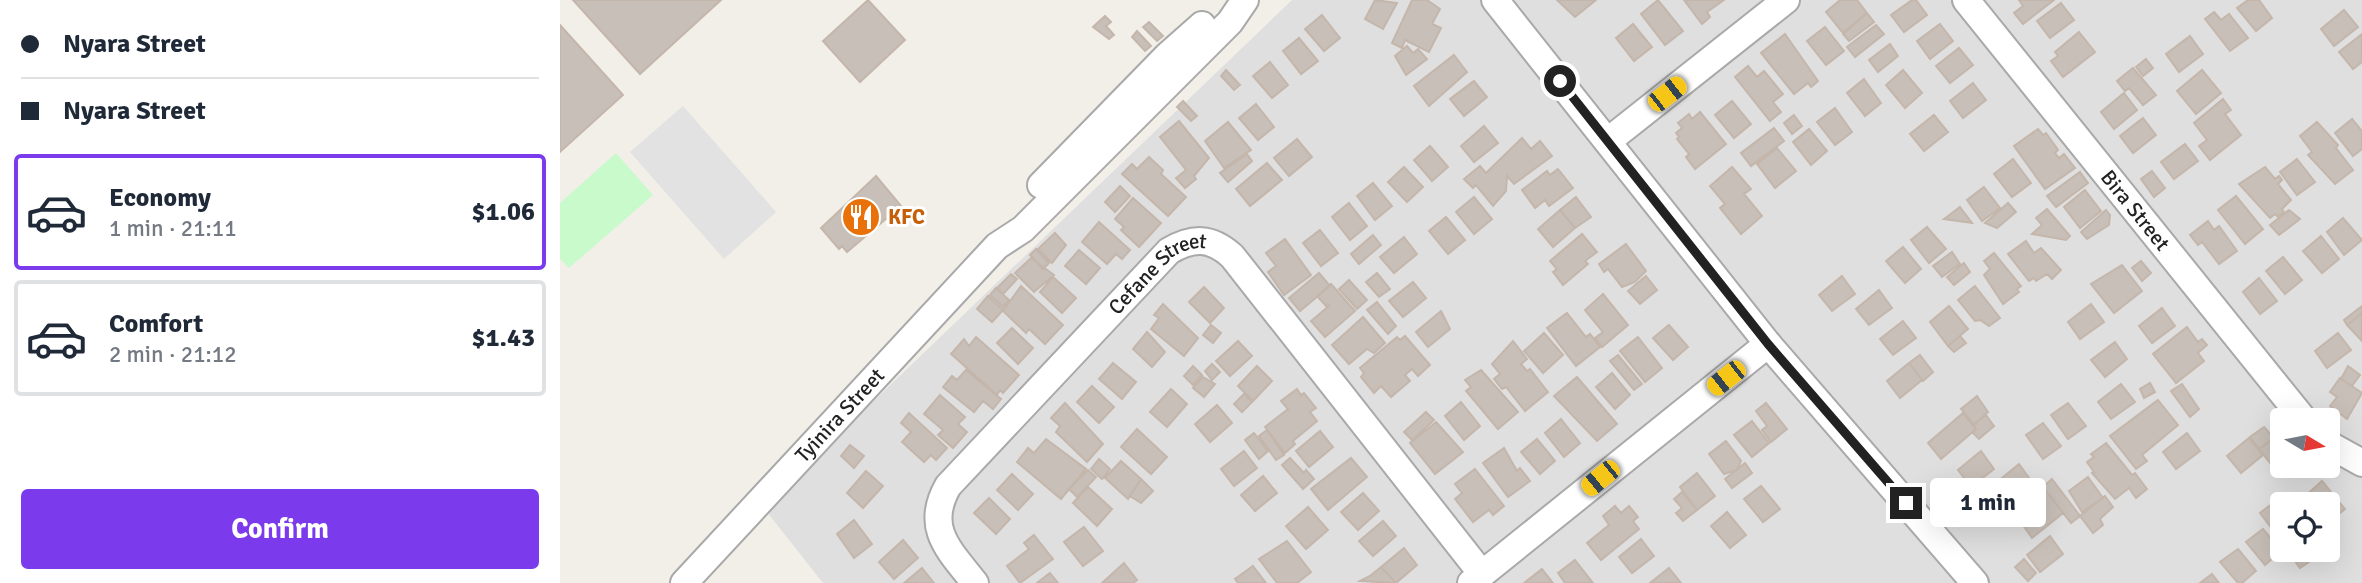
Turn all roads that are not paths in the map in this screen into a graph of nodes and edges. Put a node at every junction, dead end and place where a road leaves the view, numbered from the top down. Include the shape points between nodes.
1 (1239, 0) edge
2 (1245, 0) edge
3 (1495, 0) edge
4 (1786, 0) edge
5 (1966, 0) edge
6 (1608, 141) junction
7 (997, 246) junction
8 (1768, 344) junction
9 (2294, 408) edge
10 (2340, 451) edge
11 (2362, 463) edge
12 (1476, 579) edge
13 (684, 583) edge
14 (975, 583) edge
15 (1975, 583) edge

1 - 7 street, Tyinira Street via 1221,8 1167,56 1076,148 1011,217
2 - 7 street, Tyinira Street via 1230,22 1024,229
3 - 6 street
4 - 6 street
5 - 9 street, Bira Street
6 - 8 street
7 - 13 street, Tyinira Street
8 - 12 street
8 - 15 street
10 - 11 street
12 - 14 street, Cefane Street via 1232,256 1220,245 1204,240 1184,242 1169,251 948,486 936,515 940,533

